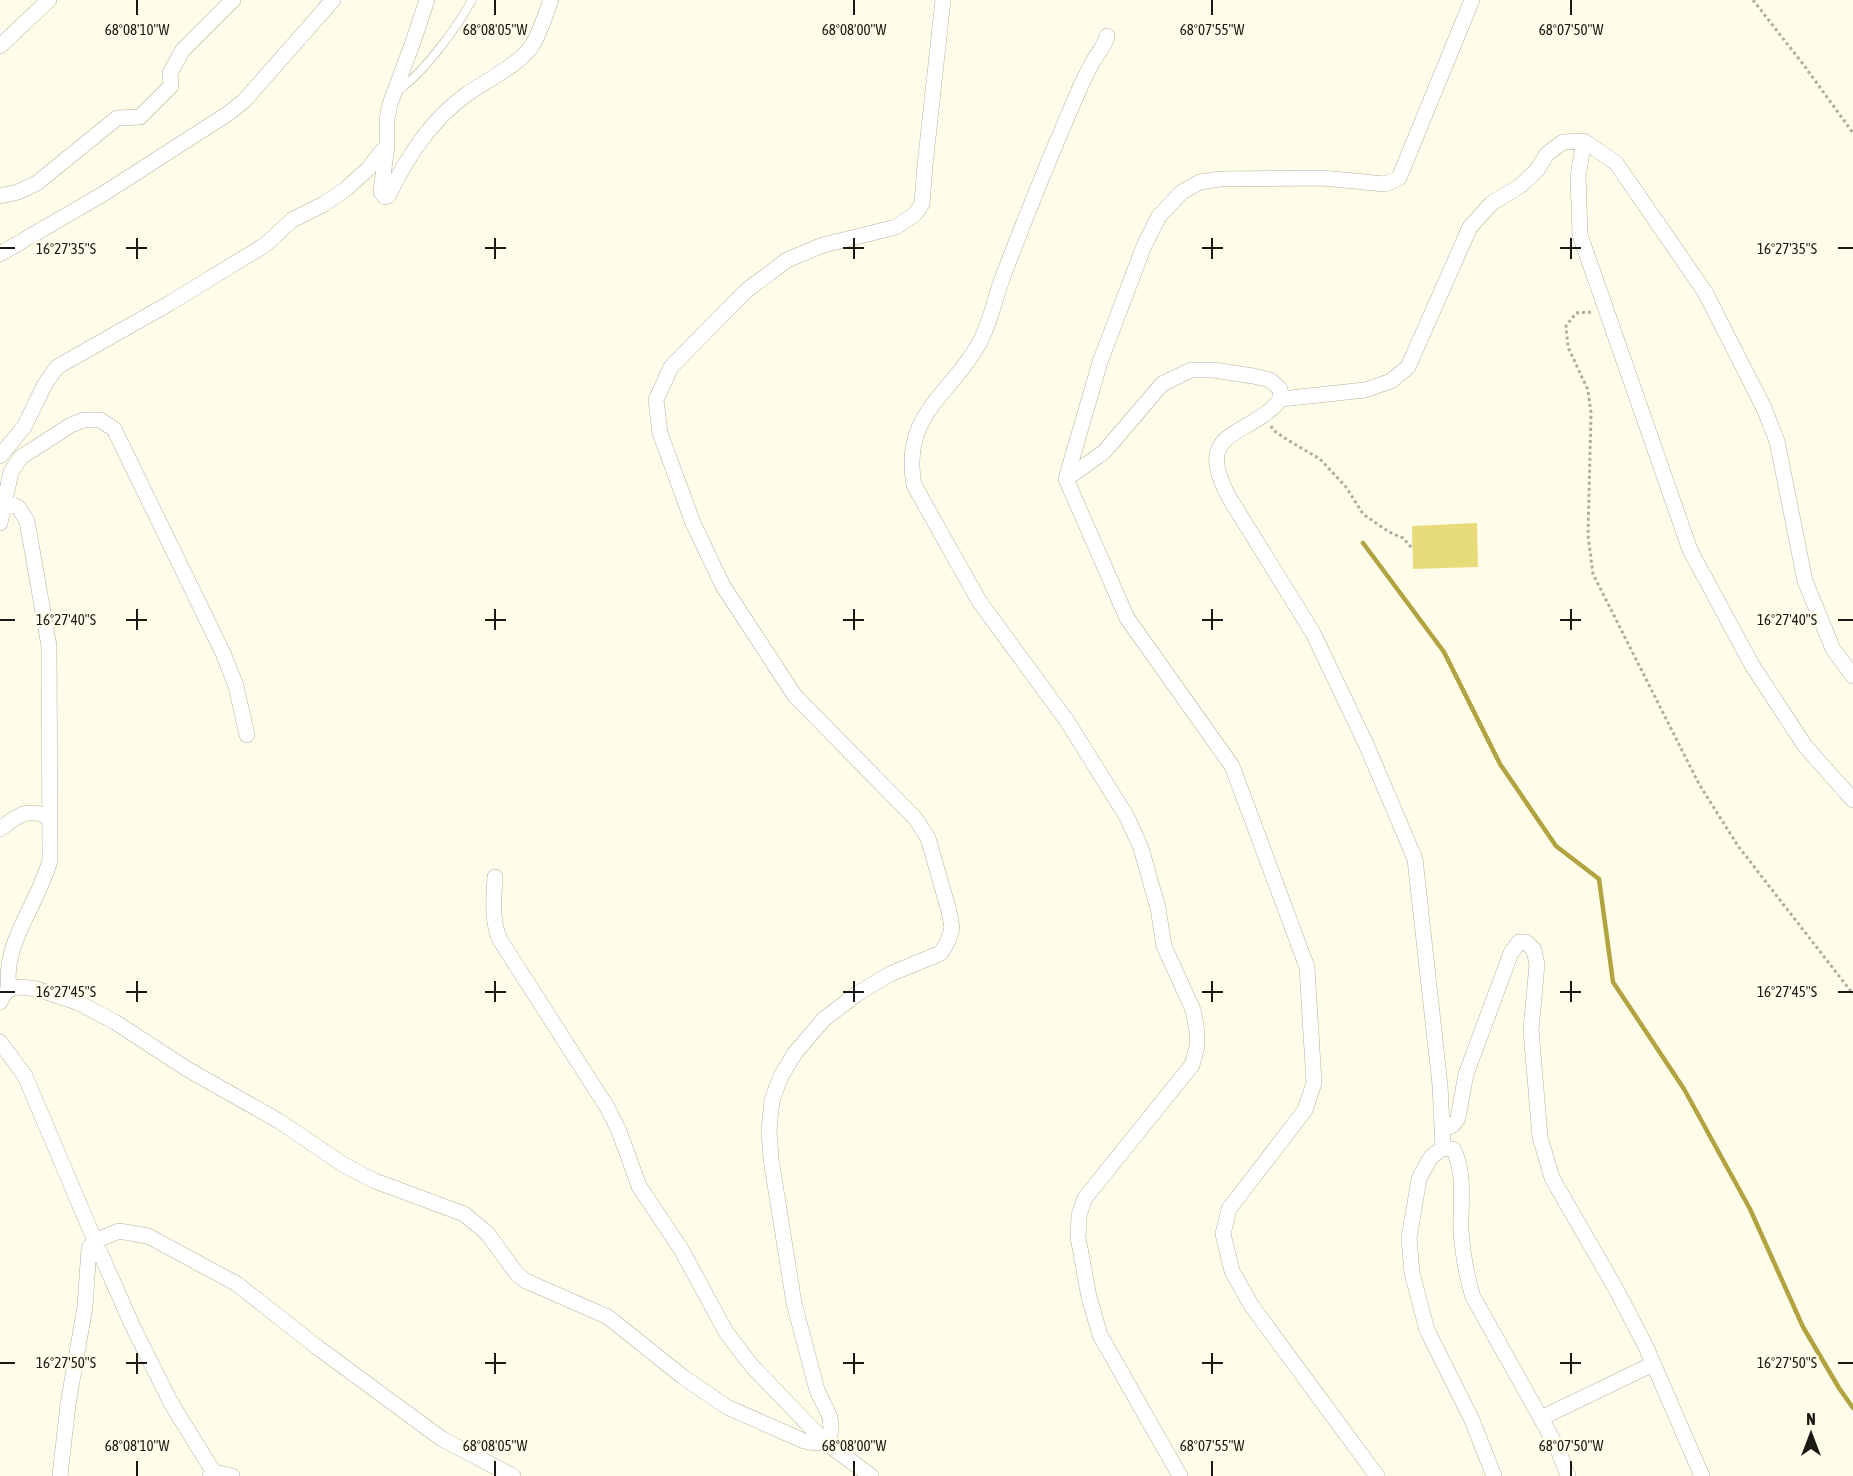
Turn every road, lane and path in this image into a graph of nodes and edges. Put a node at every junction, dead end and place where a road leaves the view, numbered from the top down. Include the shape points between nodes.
1 (49, 0) edge
2 (233, 0) edge
3 (333, 0) edge
4 (427, 0) edge
5 (472, 0) edge
6 (551, 0) edge
7 (943, 0) edge
8 (1472, 0) edge
9 (1753, 0) edge
10 (1107, 36) dead end
11 (0, 46) edge
12 (394, 91) junction
13 (1853, 134) edge
14 (1584, 141) junction
15 (387, 145) junction
16 (0, 196) edge
17 (0, 254) edge
18 (1610, 321) junction
19 (1281, 399) junction
20 (1264, 413) junction
21 (0, 456) edge
22 (1066, 479) junction
23 (4, 502) junction
24 (0, 523) edge
25 (1413, 549) dead end
26 (1853, 676) edge
27 (247, 735) dead end
28 (1853, 800) edge
29 (50, 817) junction
30 (0, 829) edge
31 (495, 877) dead end
32 (9, 989) junction
33 (1853, 994) edge
34 (0, 1002) edge
35 (0, 1042) edge
36 (1442, 1130) junction
37 (1443, 1148) junction
38 (95, 1241) junction
39 (1653, 1364) junction
40 (1541, 1418) junction
41 (825, 1442) junction
42 (213, 1475) edge
43 (60, 1476) edge
44 (232, 1476) edge
45 (513, 1476) edge
46 (871, 1476) edge
47 (1180, 1476) edge
48 (1377, 1476) edge
49 (1494, 1476) edge
50 (1568, 1476) edge
51 (1702, 1476) edge

1 - 11 street
2 - 16 street via 182,51 170,73 171,86 140,117 117,118 37,183
3 - 17 street via 229,113
4 - 12 street
5 - 12 lane via 445,40 401,89
6 - 15 street via 531,46 517,61 440,117 416,146 385,197 381,192
7 - 41 street via 922,204 915,214 896,227 823,245 787,260 747,290 671,367 656,399 660,433 693,523 723,586 795,696 925,832 952,928 940,953 890,974 824,1019 795,1053 772,1100 771,1159 794,1303 817,1390 830,1417 831,1430
8 - 22 street via 1399,178 1385,184 1322,178 1200,182 1182,192 1159,216 1100,362
9 - 13 path
10 - 47 street via 1078,91 980,341 917,432 912,471 914,485 979,601 1067,721 1127,817 1141,848 1164,946 1193,1010 1197,1047 1192,1065 1085,1198 1078,1237 1100,1335
12 - 15 street via 387,119
14 - 18 street via 1578,176 1580,235
14 - 19 street via 1563,142 1547,154 1537,170 1492,203 1470,227 1408,367 1391,381 1365,390
14 - 26 street via 1616,163 1711,302 1777,441 1805,581 1833,649
15 - 21 street via 369,169 346,189 292,220 265,245 57,367 24,427
18 - 28 street via 1690,550 1758,674 1805,746
18 - 33 path via 1590,312 1576,313 1566,326 1568,346 1588,390 1591,413 1588,535 1593,574 1705,793 1738,846
19 - 20 street
19 - 22 street via 1280,389 1270,380 1191,370 1162,384 1104,452
20 - 25 path via 1273,430 1320,459 1346,487 1363,514 1403,538
20 - 36 street via 1220,445 1216,461 1220,480 1313,633 1415,859
22 - 48 street via 1127,618 1232,766 1307,967 1314,1083 1305,1110 1229,1209 1223,1234 1233,1271 1251,1305
23 - 24 street
23 - 27 street via 11,472 21,456 36,446 92,418 114,429 223,653 236,686
23 - 29 street via 18,507 27,521 50,646
29 - 30 street via 32,811
29 - 32 street via 50,860 17,936 7,975
31 - 41 street via 494,927 606,1107 639,1186 681,1249 732,1340
32 - 34 street
32 - 41 street via 37,989 79,1003 279,1121 353,1170 464,1214 487,1233 526,1281 608,1317 727,1407 804,1441
35 - 38 street via 26,1076
36 - 37 street
36 - 39 street via 1458,1118 1466,1074 1511,953 1518,942 1526,942 1534,950 1537,964 1531,1030 1540,1137 1552,1178 1616,1289
37 - 40 street via 1453,1149 1460,1160 1461,1231 1465,1270 1473,1297
37 - 49 street via 1431,1157 1419,1179 1409,1238 1412,1273 1427,1330 1472,1420
38 - 42 street via 171,1404
38 - 43 street via 89,1248 85,1307
38 - 45 street via 119,1231 148,1236 237,1284 442,1439
39 - 40 street
39 - 51 street
40 - 50 street
41 - 46 street
42 - 44 street

